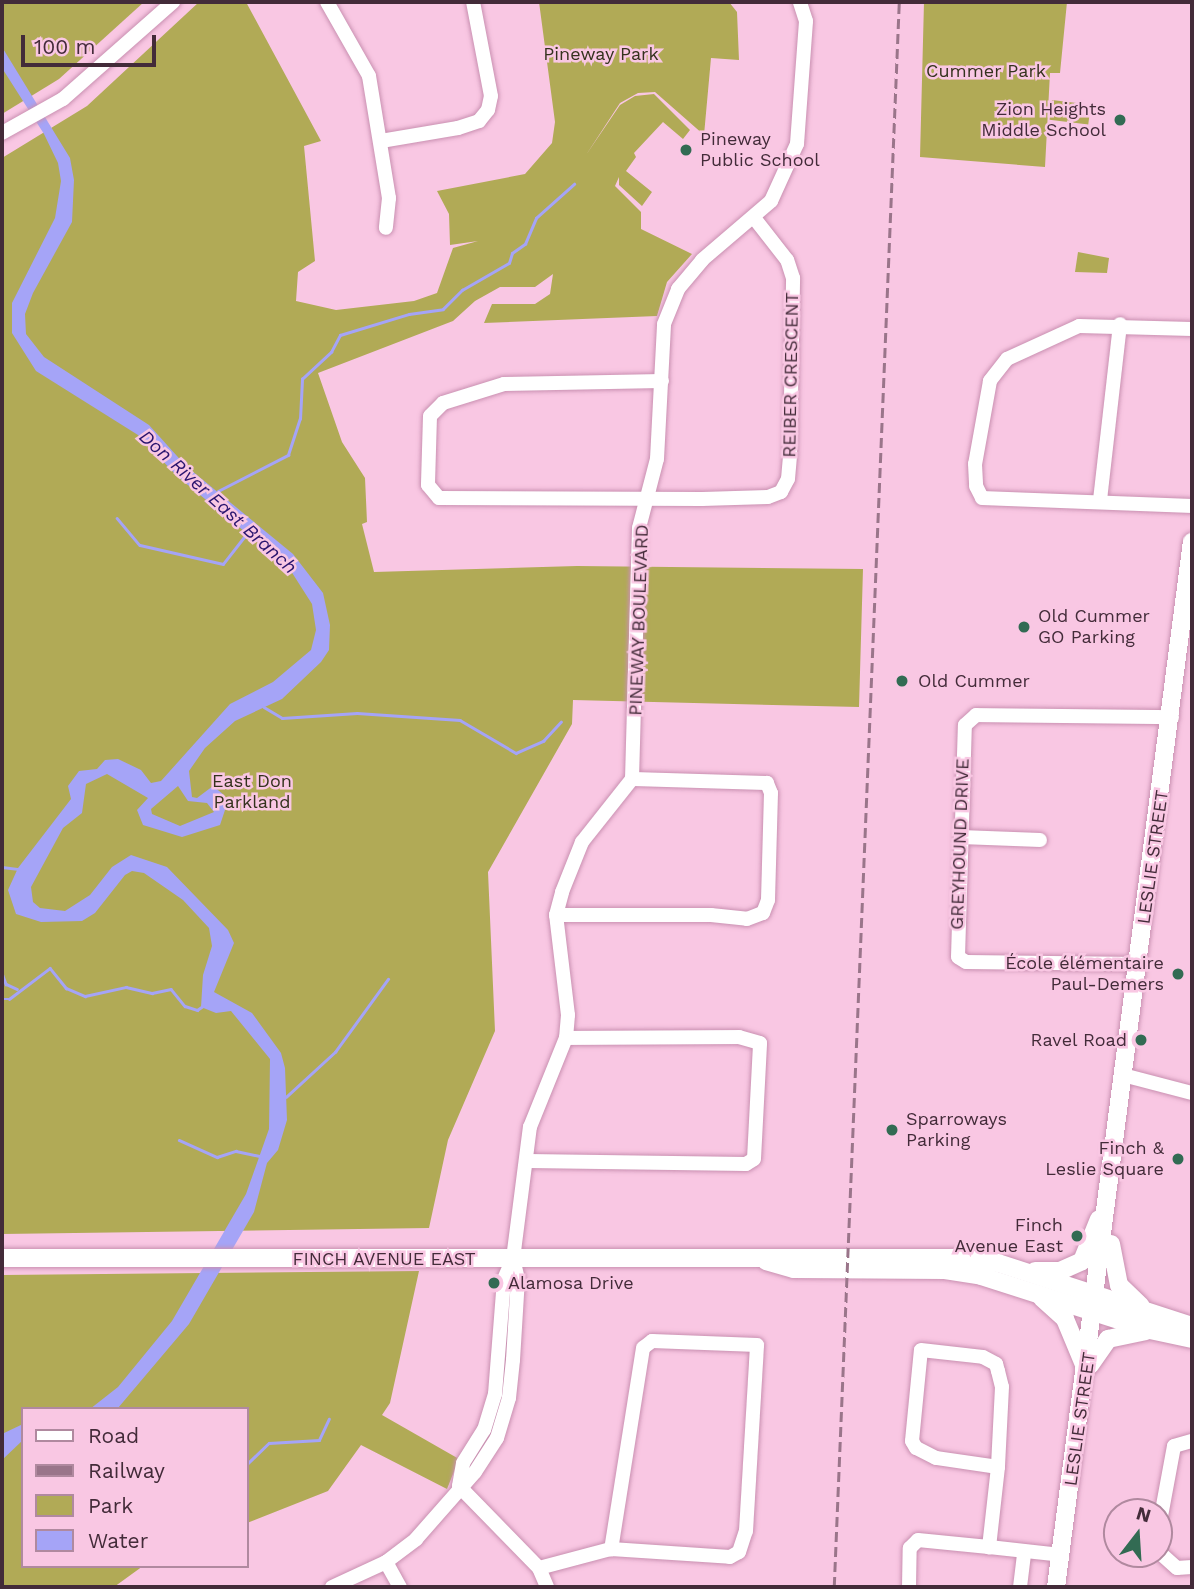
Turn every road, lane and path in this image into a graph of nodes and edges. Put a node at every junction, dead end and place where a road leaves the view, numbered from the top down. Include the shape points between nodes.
1 (173, 2) edge
2 (327, 2) edge
3 (473, 2) edge
4 (800, 2) edge
5 (2, 134) edge
6 (381, 141) junction
7 (755, 219) junction
8 (386, 228) dead end
9 (1120, 324) junction
10 (1192, 329) edge
11 (662, 381) junction
12 (647, 497) junction
13 (1100, 500) junction
14 (1192, 506) edge
15 (1192, 542) edge
16 (1172, 717) junction
17 (632, 779) junction
18 (961, 837) junction
19 (1040, 840) dead end
20 (556, 915) junction
21 (1138, 964) junction
22 (566, 1038) junction
23 (1123, 1075) junction
24 (1192, 1093) edge
25 (528, 1161) junction
26 (1110, 1190) junction
27 (1108, 1210) junction
28 (2, 1258) edge
29 (513, 1259) junction
30 (1018, 1278) junction
31 (1095, 1303) junction
32 (1151, 1323) junction
33 (1192, 1326) edge
34 (1192, 1339) edge
35 (1087, 1371) junction
36 (1192, 1441) edge
37 (998, 1466) junction
38 (459, 1486) junction
39 (1164, 1498) edge
40 (989, 1547) junction
41 (611, 1549) junction
42 (1024, 1552) junction
43 (1061, 1555) junction
44 (386, 1562) junction
45 (1173, 1564) edge
46 (1192, 1567) edge
47 (539, 1568) junction
48 (332, 1587) edge
49 (400, 1587) edge
50 (547, 1587) edge
51 (909, 1587) edge
52 (1020, 1587) edge
53 (1056, 1587) edge

1 - 5 street via 76,89
2 - 6 street via 369,76
3 - 6 street via 491,96 488,110 479,121 458,128
4 - 7 street, PINEWAY BOULEVARD via 806,21 797,144 775,194
6 - 8 street via 389,198
7 - 11 street, PINEWAY BOULEVARD via 702,260 678,289 664,324
7 - 12 street, REIBER CRESCENT via 787,260 793,278 788,479 781,492 768,497
9 - 10 street
9 - 13 street
9 - 13 street via 1079,326 1007,359 990,381 975,464 982,498
11 - 12 street, PINEWAY BOULEVARD via 657,459
11 - 12 street, REIBER CRESCENT via 504,384 443,403 430,416 428,485 439,498
12 - 17 street, PINEWAY BOULEVARD via 639,528
13 - 14 street
15 - 16 main road, LESLIE STREET
16 - 18 street, GREYHOUND DRIVE via 968,718
16 - 21 main road, LESLIE STREET
17 - 20 street via 582,842 569,867
17 - 20 street via 768,783 768,900 763,913 747,919
18 - 19 street
18 - 21 street, GREYHOUND DRIVE via 958,957 966,962
20 - 22 street via 568,1015
21 - 23 main road, LESLIE STREET
22 - 25 street via 530,1127
22 - 25 street via 739,1037 760,1043 754,1159 746,1164
23 - 24 street
23 - 26 main road, LESLIE STREET
25 - 29 street
26 - 27 main road, LESLIE STREET
26 - 30 main road via 1082,1261 1060,1271
27 - 31 main road, LESLIE STREET
27 - 32 main road via 1119,1285
28 - 29 main road, FINCH AVENUE EAST
29 - 30 main road, FINCH AVENUE EAST via 766,1261 794,1269 945,1270
29 - 38 street via 504,1279 495,1394 484,1430 463,1464
30 - 31 main road, FINCH AVENUE EAST
30 - 35 main road via 1062,1313
31 - 32 main road, FINCH AVENUE EAST
31 - 35 main road, LESLIE STREET
32 - 33 main road, FINCH AVENUE EAST
32 - 34 main road, FINCH AVENUE EAST
32 - 35 main road via 1108,1339
35 - 43 main road, LESLIE STREET
36 - 39 street via 1174,1446
37 - 37 street via 1002,1387 996,1364 984,1357 921,1350 912,1429 916,1448 936,1458
37 - 40 street
38 - 44 street via 416,1539
38 - 47 street
40 - 42 street
40 - 51 street via 918,1540 910,1548
41 - 41 street via 730,1557 739,1552 746,1531 752,1367 757,1345 652,1341 643,1348
41 - 47 street
42 - 43 street
42 - 52 street
43 - 53 main road, LESLIE STREET
44 - 48 street
44 - 49 street
45 - 46 street
47 - 50 street

